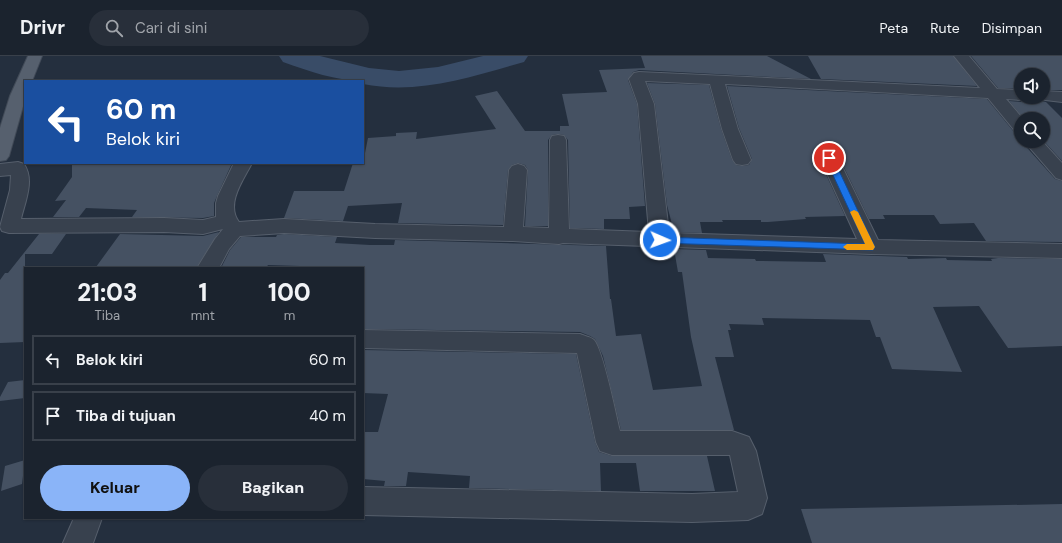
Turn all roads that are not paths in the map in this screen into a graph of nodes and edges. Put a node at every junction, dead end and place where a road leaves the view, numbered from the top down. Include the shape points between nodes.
1 (35, 56) edge
2 (961, 56) edge
3 (716, 79) junction
4 (25, 80) edge
5 (24, 82) edge
6 (992, 94) junction
7 (1014, 95) edge
8 (1050, 97) edge
9 (1062, 98) edge
10 (1014, 119) edge
11 (558, 140) dead end
12 (1039, 148) edge
13 (0, 156) edge
14 (829, 158) dead end
15 (742, 160) dead end
16 (242, 164) edge
17 (0, 170) edge
18 (518, 170) dead end
19 (1062, 174) edge
20 (230, 225) junction
21 (513, 234) junction
22 (559, 236) junction
23 (660, 240) junction
24 (870, 247) junction
25 (1062, 251) edge
26 (209, 267) edge
27 (364, 339) edge
28 (364, 501) edge
29 (88, 519) edge
30 (78, 543) edge

1 - 4 main road
2 - 6 street
3 - 6 street
3 - 15 street
3 - 23 street via 641,76 637,79 646,104 648,145
5 - 13 main road
6 - 7 street
6 - 10 street
8 - 9 street
11 - 22 street
12 - 19 street
14 - 24 street
16 - 20 street via 228,193 224,209
17 - 20 street via 18,168 20,175 19,190 9,226
18 - 21 street
20 - 21 street via 245,228 284,226
20 - 26 street
21 - 22 street
22 - 23 street
23 - 24 street
24 - 25 street
27 - 28 street via 580,344 586,347 591,358 609,442 732,443 740,446 744,451 753,498 752,504 748,506 692,508
29 - 30 street

